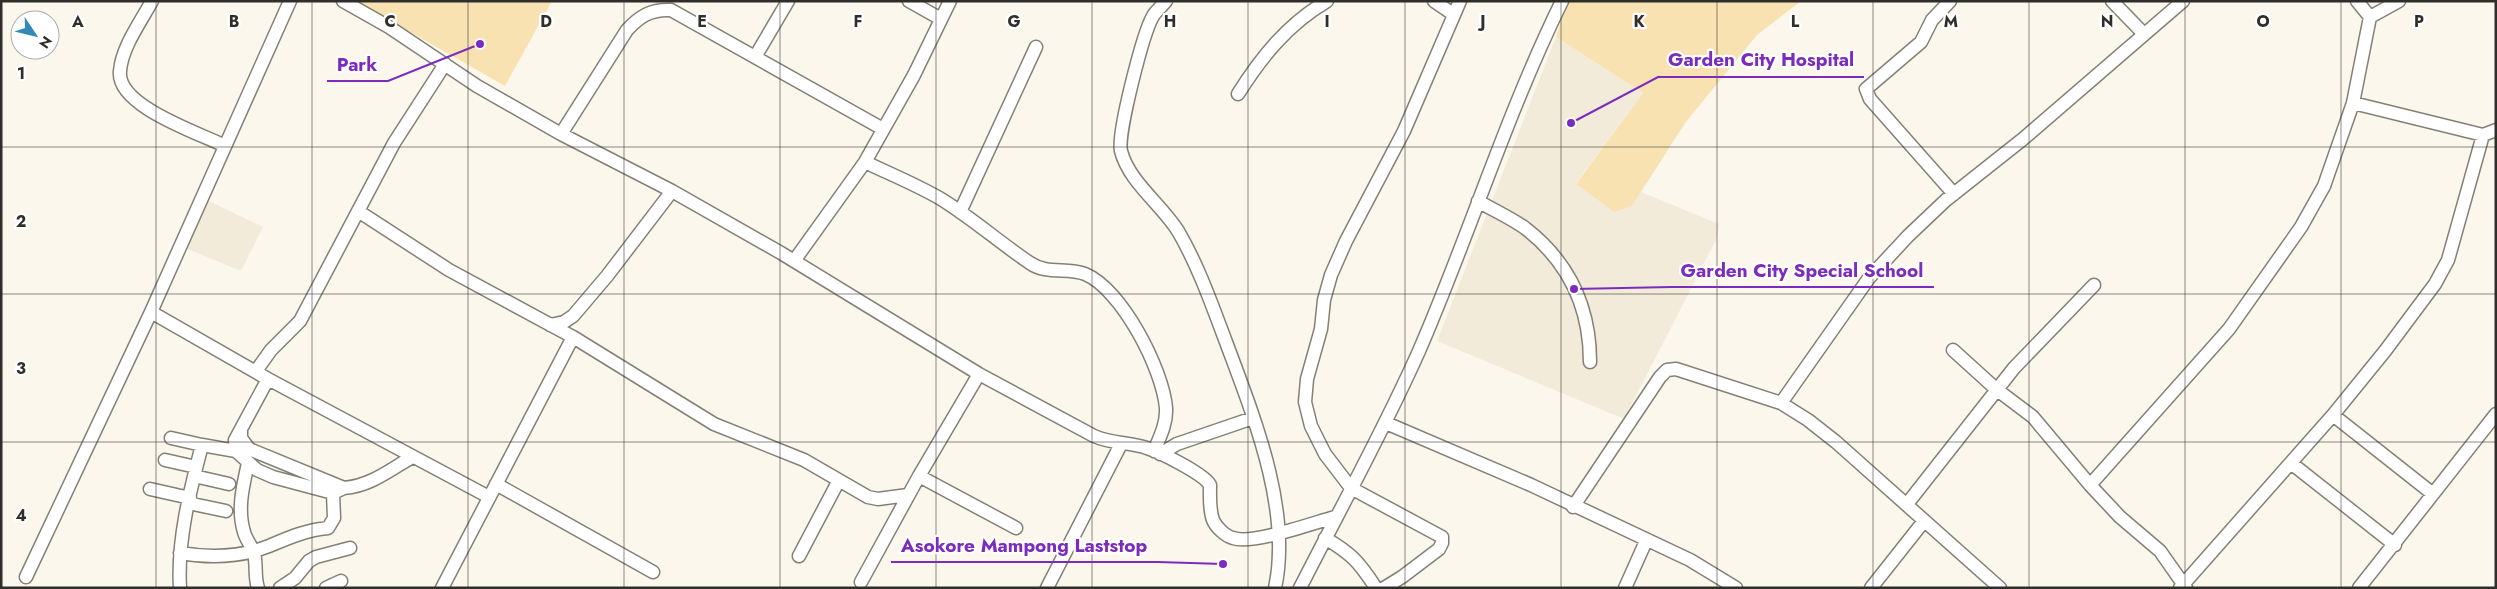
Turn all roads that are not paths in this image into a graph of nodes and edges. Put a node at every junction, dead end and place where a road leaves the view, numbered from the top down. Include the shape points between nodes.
1 (152, 1) edge
2 (290, 1) edge
3 (343, 1) edge
4 (788, 1) edge
5 (909, 1) edge
6 (950, 1) edge
7 (1157, 1) edge
8 (1166, 1) edge
9 (1327, 1) edge
10 (1434, 1) edge
11 (1460, 1) edge
12 (1562, 1) edge
13 (1950, 1) edge
14 (2112, 1) edge
15 (2183, 1) edge
16 (2357, 1) edge
17 (2399, 1) edge
18 (1454, 14) junction
19 (1153, 16) junction
20 (2370, 17) junction
21 (941, 19) junction
22 (2144, 34) junction
23 (1036, 47) dead end
24 (755, 57) junction
25 (445, 64) junction
26 (1238, 94) dead end
27 (2353, 104) junction
28 (884, 129) junction
29 (2496, 130) edge
30 (560, 134) junction
31 (2483, 136) junction
32 (225, 146) junction
33 (865, 162) junction
34 (672, 191) junction
35 (1954, 194) junction
36 (1478, 201) junction
37 (358, 211) junction
38 (960, 212) junction
39 (794, 261) junction
40 (2094, 285) dead end
41 (151, 312) junction
42 (550, 325) junction
43 (573, 338) junction
44 (1953, 350) dead end
45 (1590, 362) dead end
46 (256, 372) junction
47 (978, 374) junction
48 (268, 378) junction
49 (1996, 389) junction
50 (1781, 403) junction
51 (2496, 414) edge
52 (2333, 415) junction
53 (1253, 418) junction
54 (1386, 422) junction
55 (241, 431) junction
56 (171, 438) dead end
57 (1121, 444) junction
58 (202, 445) junction
59 (236, 451) junction
60 (1157, 453) junction
61 (412, 457) junction
62 (165, 460) dead end
63 (248, 462) junction
64 (2291, 464) junction
65 (195, 472) junction
66 (919, 476) junction
67 (307, 480) junction
68 (838, 482) junction
69 (229, 484) dead end
70 (496, 484) junction
71 (2090, 485) junction
72 (1351, 488) junction
73 (150, 489) dead end
74 (338, 491) junction
75 (2433, 494) junction
76 (908, 495) junction
77 (489, 497) junction
78 (189, 500) junction
79 (1907, 504) junction
80 (1573, 506) junction
81 (226, 511) dead end
82 (1335, 517) junction
83 (1924, 521) junction
84 (328, 528) junction
85 (1016, 528) dead end
86 (1278, 533) junction
87 (1325, 538) junction
88 (1646, 541) junction
89 (2395, 545) junction
90 (350, 548) dead end
91 (254, 551) junction
92 (332, 551) junction
93 (180, 553) junction
94 (798, 556) dead end
95 (653, 572) dead end
96 (26, 577) dead end
97 (341, 581) dead end
98 (861, 582) dead end
99 (2183, 587) edge
100 (180, 588) edge
101 (258, 588) edge
102 (280, 588) edge
103 (326, 588) edge
104 (442, 588) edge
105 (1047, 588) edge
106 (1274, 588) edge
107 (1300, 588) edge
108 (1376, 588) edge
109 (1384, 588) edge
110 (1625, 588) edge
111 (1736, 588) edge
112 (1871, 588) edge
113 (2000, 588) edge
114 (2359, 588) edge

1 - 32 street via 125,51 119,72 122,85 142,107
2 - 32 street
3 - 25 street
4 - 24 street
5 - 21 street
6 - 21 street
7 - 19 street
8 - 19 street
9 - 26 street via 1294,24 1253,70
10 - 18 street
11 - 18 street
12 - 36 street via 1524,84
13 - 35 street via 1932,20 1921,42 1866,89 1870,100
14 - 22 street
15 - 22 street
16 - 20 street
17 - 20 street
18 - 72 street via 1404,131 1346,240 1324,300 1305,402 1311,426 1325,454
19 - 53 street via 1126,105 1120,149 1134,177 1179,233 1212,306
20 - 27 street
21 - 28 street
22 - 35 street
23 - 38 street
24 - 28 street
24 - 30 street via 671,10 658,9 637,19 627,30
25 - 30 street
25 - 37 street via 394,143
27 - 31 street
27 - 71 street via 2324,186 2301,227 2229,329
28 - 33 street
29 - 31 street
30 - 34 street
31 - 52 street via 2443,272
32 - 41 street
33 - 38 street
33 - 39 street
34 - 39 street
34 - 42 street via 572,316 564,322
35 - 50 street via 1908,236 1870,278
36 - 45 street via 1524,228 1565,270 1579,294 1586,317
36 - 54 street via 1419,350
37 - 42 street via 449,270
37 - 46 street via 300,321 271,350
38 - 60 street via 1032,264 1049,270 1072,271 1096,280 1129,317 1146,345 1166,407
39 - 47 street
40 - 49 street
41 - 46 street
41 - 96 street
42 - 43 street
43 - 68 street via 714,424 804,460
43 - 70 street
44 - 49 street
46 - 48 street
47 - 57 street via 1094,436
47 - 66 street
48 - 55 street
48 - 61 street
49 - 71 street via 2033,417
49 - 79 street
50 - 79 street via 1836,442
50 - 80 street via 1676,369 1667,370
51 - 75 street
52 - 64 street
52 - 75 street
53 - 60 street
53 - 86 street via 1274,496
54 - 72 street
54 - 80 street
55 - 59 street via 235,440
55 - 67 street via 241,438 249,449
56 - 58 street
57 - 60 street
57 - 105 street
58 - 59 street
58 - 65 street
59 - 63 street
60 - 86 street via 1208,481 1210,508 1214,522 1222,531 1233,538 1248,540
61 - 74 street via 360,487
61 - 77 street
62 - 65 street
63 - 67 street via 273,478
63 - 91 street via 241,519 244,535
64 - 89 street
64 - 99 street
65 - 69 street
65 - 78 street
66 - 76 street
66 - 85 street
67 - 74 street
68 - 76 street via 873,498
68 - 94 street
70 - 77 street
70 - 95 street
71 - 99 street via 2120,517 2160,551
72 - 82 street
72 - 109 street via 1442,537 1439,549
73 - 78 street
74 - 84 street via 334,518
75 - 89 street
76 - 98 street
77 - 104 street
78 - 81 street
78 - 93 street
79 - 83 street
80 - 88 street
82 - 86 street
82 - 87 street
83 - 112 street
83 - 113 street
84 - 91 street via 291,535
84 - 92 street
86 - 106 street
87 - 107 street
87 - 108 street via 1354,558
88 - 110 street
88 - 111 street via 1690,560
89 - 114 street
90 - 92 street
91 - 93 street via 209,557
91 - 101 street
92 - 102 street via 310,561 295,578
93 - 100 street
97 - 103 street

